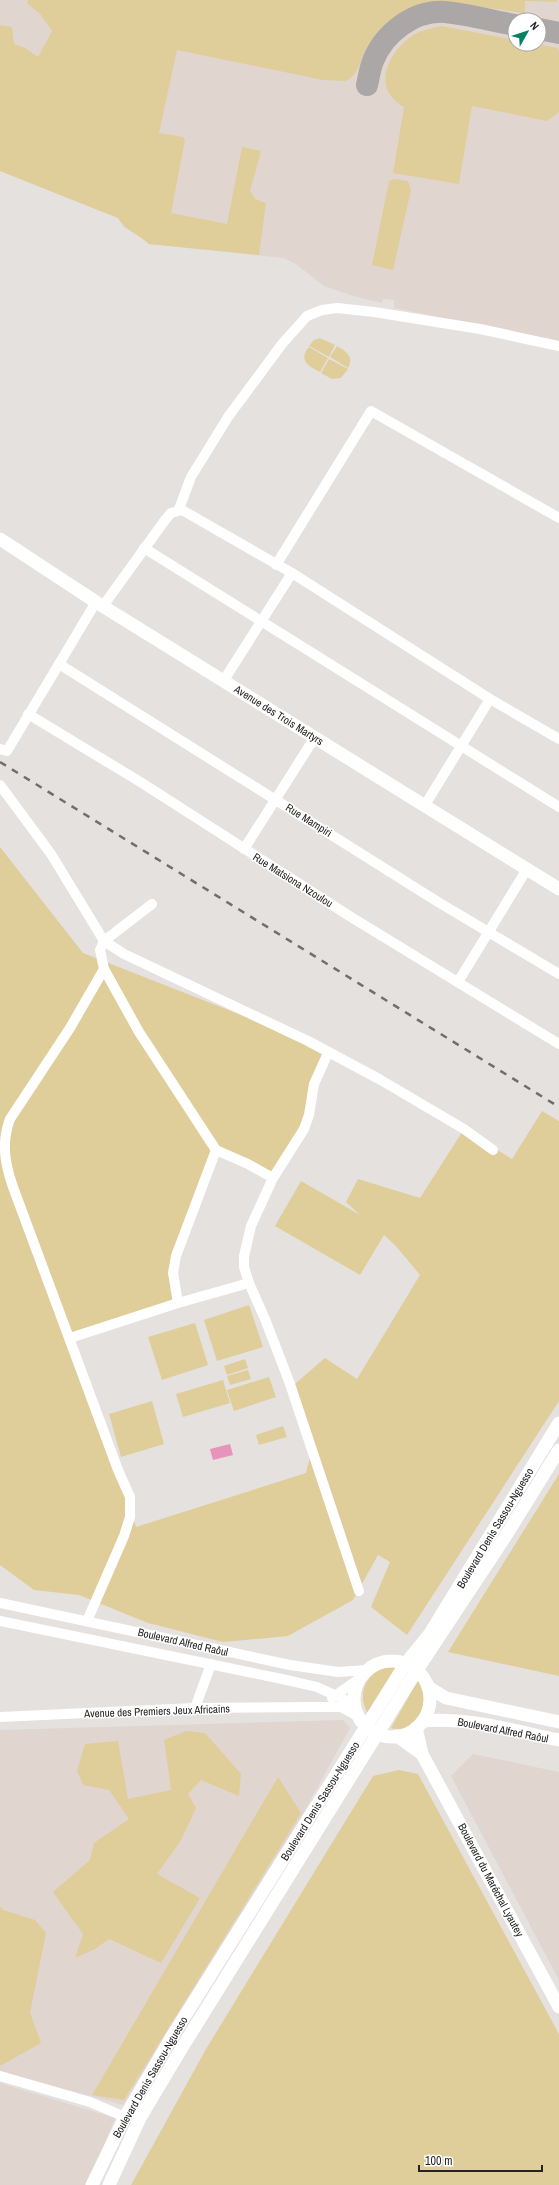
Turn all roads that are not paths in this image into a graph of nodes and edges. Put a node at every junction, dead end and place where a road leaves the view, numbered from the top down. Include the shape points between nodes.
1 (559, 346) edge
2 (179, 510) junction
3 (559, 518) edge
4 (0, 539) edge
5 (144, 548) junction
6 (276, 565) junction
7 (292, 573) junction
8 (99, 604) junction
9 (260, 622) junction
10 (59, 664) junction
11 (224, 680) junction
12 (490, 699) junction
13 (28, 714) junction
14 (315, 737) junction
15 (559, 740) edge
16 (460, 747) junction
17 (0, 749) edge
18 (0, 785) edge
19 (275, 799) junction
20 (425, 805) junction
21 (559, 807) edge
22 (244, 849) junction
23 (527, 869) junction
24 (559, 889) edge
25 (152, 904) dead end
26 (488, 932) junction
27 (104, 941) junction
28 (104, 969) junction
29 (559, 974) edge
30 (458, 982) junction
31 (559, 1044) edge
32 (328, 1053) junction
33 (216, 1150) junction
34 (493, 1150) dead end
35 (273, 1178) junction
36 (249, 1283) junction
37 (178, 1303) junction
38 (70, 1338) junction
39 (559, 1423) edge
40 (559, 1450) edge
41 (359, 1591) dead end
42 (0, 1603) edge
43 (87, 1620) junction
44 (0, 1621) edge
45 (211, 1664) junction
46 (412, 1667) junction
47 (363, 1674) junction
48 (428, 1688) junction
49 (337, 1696) junction
50 (314, 1707) junction
51 (195, 1708) junction
52 (356, 1710) junction
53 (0, 1717) edge
54 (559, 1722) edge
55 (419, 1724) junction
56 (372, 1730) junction
57 (397, 1736) junction
58 (559, 1740) edge
59 (422, 1754) junction
60 (559, 2007) edge
61 (0, 2076) edge
62 (125, 2117) junction
63 (92, 2185) edge
64 (109, 2185) edge

1 - 2 street via 480,329 374,312 337,308 307,316 282,344 228,417 191,477
2 - 5 street via 171,513
2 - 6 street via 186,511
3 - 6 street via 372,411
4 - 8 main road, Avenue des Trois Martyrs
5 - 8 street
5 - 9 street
6 - 7 street
7 - 9 street
7 - 12 street
8 - 10 street
8 - 11 main road, Avenue des Trois Martyrs
9 - 11 street
9 - 16 street
10 - 13 street
10 - 19 street, Rue Mampiri
11 - 14 main road, Avenue des Trois Martyrs
12 - 15 street
12 - 16 street
13 - 17 street via 7,751
13 - 22 street, Rue Matsiona Nzoulou
14 - 19 street
14 - 20 main road, Avenue des Trois Martyrs
16 - 20 street
16 - 21 street
18 - 27 street via 51,854
19 - 22 street
19 - 26 street, Rue Mampiri
20 - 23 main road, Avenue des Trois Martyrs
22 - 30 street, Rue Matsiona Nzoulou
23 - 24 main road, Avenue des Trois Martyrs
23 - 26 street
25 - 27 street
26 - 29 street, Rue Mampiri
26 - 30 street
27 - 28 street via 100,950
27 - 32 street via 124,954 308,1041
28 - 33 street via 139,1032
28 - 38 street via 70,1028 10,1119 5,1133 7,1168
30 - 31 street, Rue Matsiona Nzoulou
32 - 34 street via 464,1129
32 - 35 street via 312,1088 309,1116 304,1128
33 - 35 street
33 - 37 street via 176,1256 172,1273
35 - 36 street via 246,1242 244,1267
36 - 37 street
36 - 41 street via 288,1378
37 - 38 street
38 - 43 street via 130,1497 131,1511 124,1536
39 - 46 main road, Boulevard Denis Sassou-Nguesso via 429,1634
40 - 46 main road, Boulevard Denis Sassou-Nguesso via 505,1537
42 - 43 street, Boulevard Alfred Raôul
43 - 47 street, Boulevard Alfred Raôul via 290,1665
44 - 45 street, Boulevard Alfred Raôul
45 - 49 street, Boulevard Alfred Raôul via 317,1687
45 - 51 street
46 - 47 main road via 396,1661 385,1661
46 - 48 main road
46 - 56 main road, Boulevard Denis Sassou-Nguesso
47 - 49 street, Avenue des Premiers Jeux Africains
47 - 52 main road via 356,1686
48 - 54 main road, Boulevard Alfred Raôul via 446,1698
48 - 55 main road via 428,1711
49 - 50 street, Avenue des Premiers Jeux Africains
49 - 52 street, Boulevard Alfred Raôul
50 - 51 street, Avenue des Premiers Jeux Africains
50 - 52 street, Avenue des Premiers Jeux Africains
51 - 53 street, Avenue des Premiers Jeux Africains
52 - 56 main road
55 - 57 main road, Boulevard Alfred Raôul via 407,1733
55 - 58 main road, Boulevard Alfred Raôul via 446,1719
55 - 59 main road, Boulevard du Maréchal Lyautey
56 - 57 main road
56 - 62 main road, Boulevard Denis Sassou-Nguesso via 171,2038
56 - 64 main road, Boulevard Denis Sassou-Nguesso via 140,2118
57 - 59 main road, Boulevard du Maréchal Lyautey
59 - 60 main road, Boulevard du Maréchal Lyautey
61 - 62 street via 80,2099
62 - 63 main road, Boulevard Denis Sassou-Nguesso

